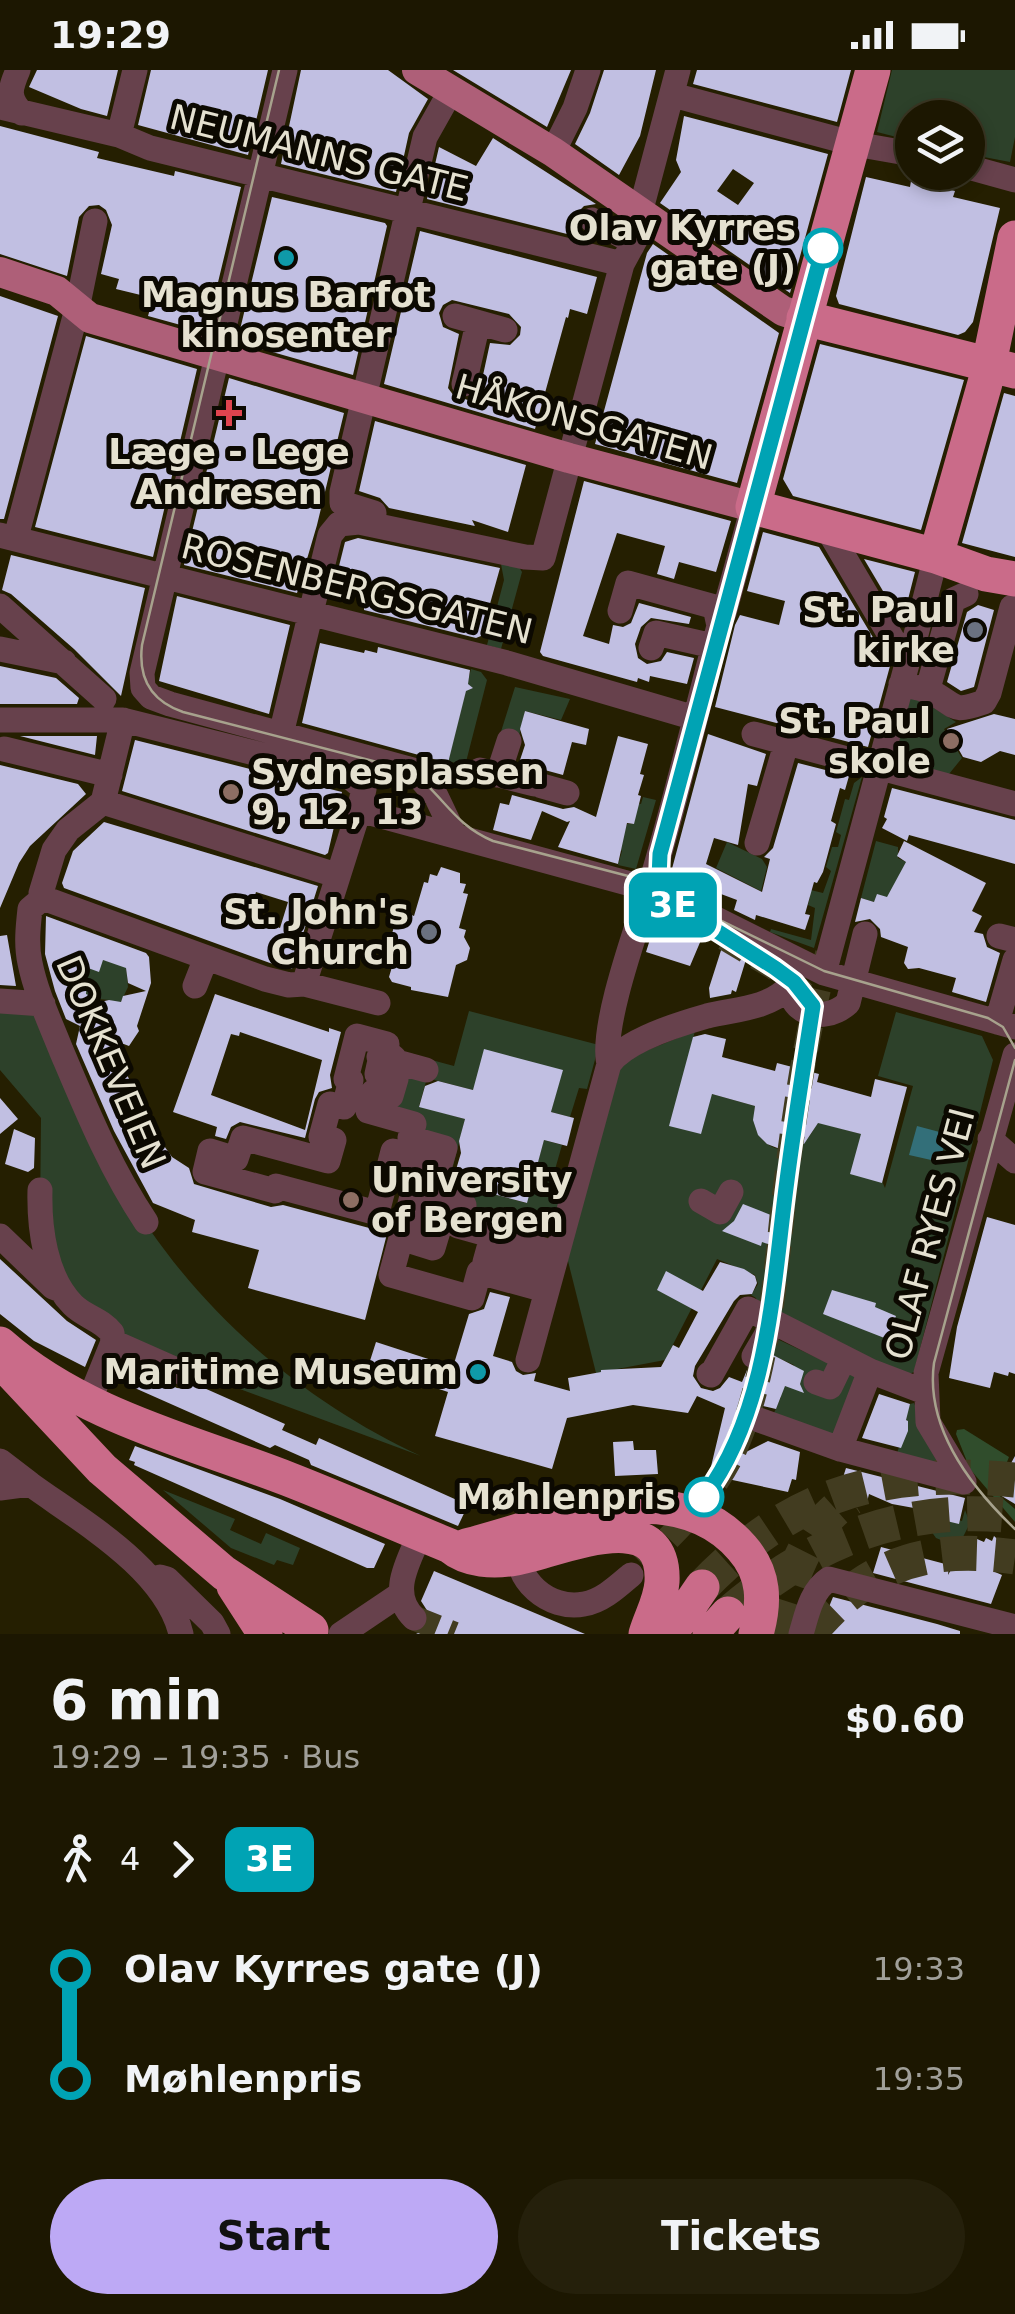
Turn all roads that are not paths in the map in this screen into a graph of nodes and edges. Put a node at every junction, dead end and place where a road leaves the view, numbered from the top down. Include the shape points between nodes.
1 (8, 70) edge
2 (18, 70) edge
3 (135, 70) edge
4 (285, 70) edge
5 (417, 70) edge
6 (588, 70) edge
7 (873, 70) edge
8 (676, 82) edge
9 (0, 89) edge
10 (452, 89) junction
11 (11, 110) edge
12 (119, 135) junction
13 (855, 144) junction
14 (895, 151) edge
15 (553, 152) junction
16 (985, 172) edge
17 (260, 173) junction
18 (1015, 180) edge
19 (402, 209) junction
20 (95, 221) dead end
21 (620, 231) junction
22 (1015, 238) edge
23 (0, 272) edge
24 (1002, 277) edge
25 (77, 309) junction
26 (804, 318) junction
27 (505, 330) dead end
28 (219, 356) junction
29 (1002, 368) edge
30 (464, 384) dead end
31 (365, 398) junction
32 (570, 458) junction
33 (753, 507) junction
34 (348, 516) junction
35 (828, 528) junction
36 (8, 536) edge
37 (936, 556) junction
38 (164, 576) junction
39 (1015, 579) edge
40 (966, 594) dead end
41 (0, 606) edge
42 (1015, 608) edge
43 (312, 612) junction
44 (620, 612) dead end
45 (719, 628) junction
46 (651, 648) dead end
47 (0, 649) edge
48 (64, 662) junction
49 (907, 667) junction
50 (928, 692) junction
51 (104, 699) dead end
52 (695, 718) junction
53 (0, 720) edge
54 (123, 720) junction
55 (281, 734) junction
56 (754, 734) dead end
57 (509, 741) dead end
58 (787, 741) junction
59 (4, 749) dead end
60 (880, 766) junction
61 (110, 775) junction
62 (548, 788) dead end
63 (104, 802) junction
64 (1015, 804) edge
65 (359, 810) junction
66 (455, 836) junction
67 (757, 842) dead end
68 (336, 875) junction
69 (659, 892) junction
70 (43, 898) junction
71 (865, 934) dead end
72 (206, 958) junction
73 (797, 960) junction
74 (1015, 960) edge
75 (824, 973) junction
76 (304, 984) junction
77 (854, 984) junction
78 (195, 986) dead end
79 (788, 988) junction
80 (0, 1001) edge
81 (378, 1003) dead end
82 (43, 1004) junction
83 (1006, 1025) edge
84 (370, 1054) dead end
85 (1015, 1055) edge
86 (609, 1064) junction
87 (426, 1070) dead end
88 (990, 1139) junction
89 (1015, 1161) edge
90 (40, 1190) dead end
91 (731, 1192) dead end
92 (701, 1201) dead end
93 (148, 1217) dead end
94 (406, 1219) joint
95 (0, 1236) edge
96 (61, 1290) junction
97 (774, 1322) junction
98 (0, 1334) edge
99 (112, 1342) junction
100 (0, 1344) edge
101 (754, 1356) dead end
102 (844, 1358) junction
103 (0, 1360) edge
104 (528, 1360) dead end
105 (870, 1370) junction
106 (184, 1373) dead end
107 (709, 1374) dead end
108 (816, 1382) dead end
109 (925, 1392) junction
110 (100, 1403) junction
111 (759, 1420) dead end
112 (76, 1442) junction
113 (840, 1449) junction
114 (0, 1461) edge
115 (30, 1484) junction
116 (0, 1488) edge
117 (132, 1494) junction
118 (435, 1540) junction
119 (526, 1546) junction
120 (215, 1565) junction
121 (140, 1570) junction
122 (631, 1575) tunnel mouth
123 (702, 1587) tunnel mouth
124 (396, 1597) dead end
125 (414, 1618) dead end
126 (732, 1627) edge
127 (215, 1629) edge
128 (1007, 1630) edge
129 (180, 1633) edge
130 (316, 1633) edge
131 (265, 1634) edge
132 (646, 1634) edge
133 (670, 1634) edge
134 (801, 1634) edge

1 - 9 street
2 - 11 street
3 - 12 street
4 - 17 street
5 - 10 main road
6 - 15 street
7 - 13 highway
8 - 13 street
8 - 21 street
10 - 15 main road
10 - 19 street via 425,137
11 - 12 street, NEUMANNS GATE
12 - 17 street, NEUMANNS GATE
13 - 14 street
13 - 26 highway
15 - 21 main road
16 - 18 street
17 - 19 street, NEUMANNS GATE
17 - 28 street
19 - 21 street, NEUMANNS GATE
19 - 31 street
20 - 25 street
21 - 26 main road
21 - 32 street
22 - 24 highway
23 - 25 main road, HÅKONSGATEN via 57,291
24 - 29 highway
25 - 28 main road, HÅKONSGATEN
25 - 36 street
26 - 29 highway
26 - 33 highway
27 - 30 street via 466,320
28 - 31 main road, HÅKONSGATEN
28 - 38 street
29 - 37 highway
31 - 32 main road, HÅKONSGATEN via 456,417
31 - 34 street via 342,492
32 - 33 main road, HÅKONSGATEN
32 - 34 street via 544,555
33 - 35 highway
33 - 45 street
34 - 43 street via 330,535
35 - 37 highway
35 - 49 street
36 - 38 street, ROSENBERGSGATEN
37 - 39 highway
37 - 49 street
38 - 43 street, ROSENBERGSGATEN
38 - 55 street via 143,688 161,701
40 - 50 street via 953,600
41 - 48 street
42 - 50 street via 984,702 960,708
43 - 52 street, ROSENBERGSGATEN
43 - 55 street
44 - 45 street via 628,583 715,607
45 - 46 street via 656,633
45 - 52 street
47 - 48 street
48 - 51 street
49 - 50 street
49 - 60 street
52 - 69 street
53 - 54 street
54 - 61 street
54 - 65 street via 350,777 364,789
55 - 66 street via 413,770 436,796
56 - 58 street
57 - 62 street via 489,772
58 - 60 street
58 - 67 street
59 - 61 street
60 - 64 street
60 - 75 street
61 - 63 street
63 - 68 street
63 - 70 street, DOKKEVEIEN via 54,850
65 - 66 street
65 - 68 street
66 - 69 street
68 - 76 street
69 - 73 street
69 - 86 street via 618,990
70 - 72 street
70 - 82 street, DOKKEVEIEN via 30,909 27,944
71 - 77 street
72 - 76 street via 265,980
72 - 78 street
73 - 75 street
73 - 79 street
74 - 83 street
75 - 77 street
76 - 81 street
77 - 79 street via 848,1004 825,1016 802,1009
77 - 83 street
79 - 86 street via 766,1003 706,1016 626,1047
80 - 82 street
82 - 93 street, DOKKEVEIEN via 122,1185
84 - 87 street
85 - 88 street, OLAF RYES VEI
86 - 104 street
88 - 89 street
88 - 109 street, OLAF RYES VEI
90 - 96 street via 46,1251
91 - 92 street via 720,1212
94 - 94 street via 422,1160 394,1151 376,1212 205,1172 210,1151 236,1160 243,1138 328,1161 334,1140 321,1137 330,1104 344,1108 357,1036 388,1044 394,1058 377,1074 396,1079 391,1096 372,1092 368,1112 414,1124 410,1138 445,1148 432,1195 464,1204 458,1226 544,1250 542,1258 490,1244 485,1262 537,1276 534,1287 479,1272 472,1298 391,1275 401,1238 433,1248 439,1228
95 - 96 street
96 - 99 street via 108,1327
97 - 101 street
97 - 102 street
97 - 107 street via 746,1314
98 - 110 highway
99 - 106 street
99 - 110 street
100 - 110 highway via 43,1378
102 - 105 street
102 - 108 street via 830,1387
103 - 112 highway
105 - 109 street
105 - 113 street
109 - 113 street, OLAF RYES VEI via 928,1422 964,1482
110 - 112 highway via 75,1409
110 - 117 highway via 97,1449
110 - 118 highway via 228,1444 286,1478
110 - 120 highway via 113,1426 109,1451 194,1533
111 - 113 street
112 - 117 highway
114 - 115 street
115 - 116 street
115 - 121 street
117 - 120 highway
118 - 119 highway via 484,1560
118 - 125 street via 401,1584 405,1609
119 - 122 street via 527,1581 568,1604 598,1599
119 - 126 highway via 616,1508 680,1508 705,1516 743,1548 762,1581 764,1607
119 - 132 highway via 618,1534 652,1548 662,1583
120 - 130 highway
120 - 131 highway
121 - 127 street via 167,1579
121 - 129 street via 162,1594
123 - 133 highway
124 - 130 street
127 - 129 street via 194,1622
128 - 134 street via 838,1579 826,1580 811,1602

